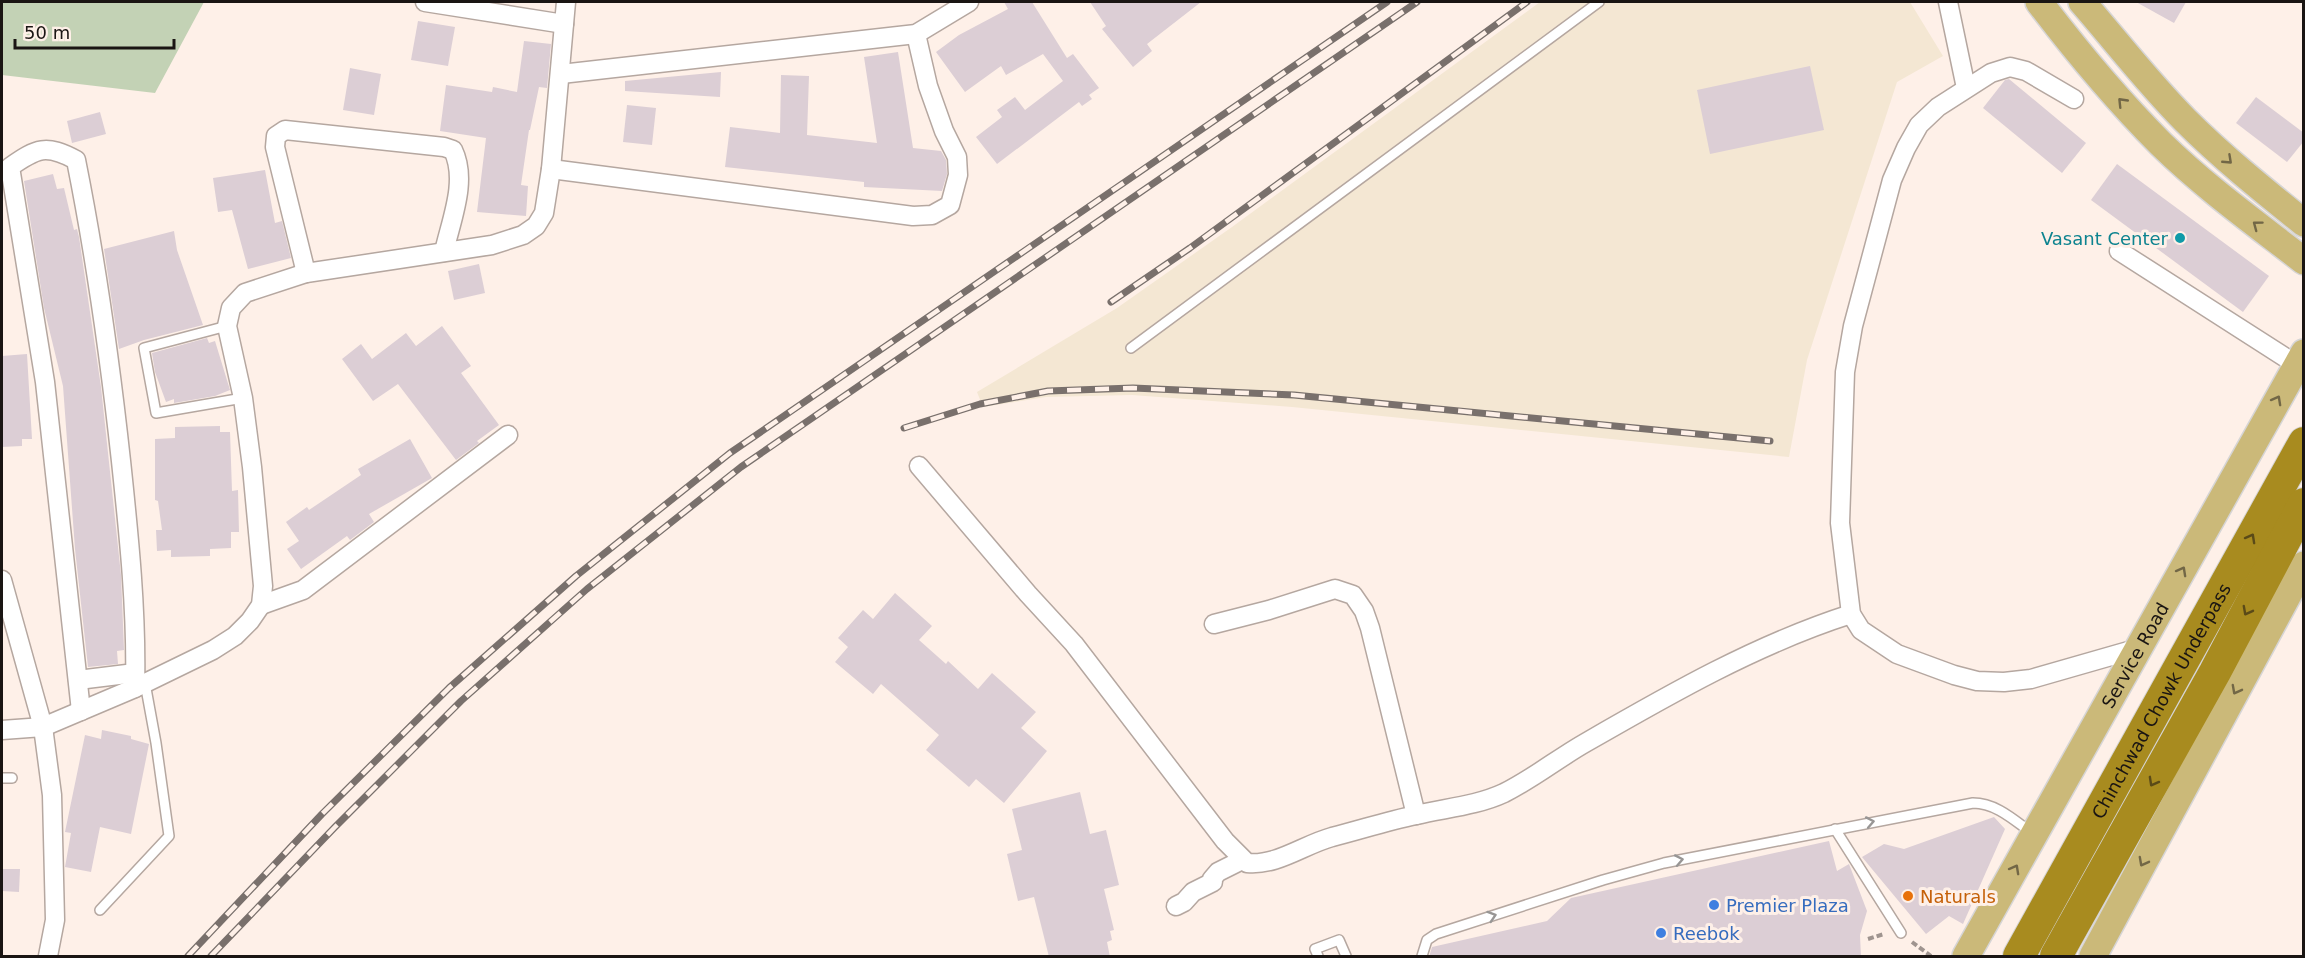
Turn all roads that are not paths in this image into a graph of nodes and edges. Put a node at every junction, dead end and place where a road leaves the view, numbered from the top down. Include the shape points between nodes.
1 (425, 2) edge
2 (566, 2) edge
3 (969, 2) edge
4 (1599, 2) edge
5 (1948, 2) edge
6 (2039, 2) edge
7 (2082, 2) edge
8 (564, 24) junction
9 (916, 34) junction
10 (561, 74) junction
11 (1966, 88) junction
12 (2074, 99) dead end
13 (551, 169) junction
14 (2304, 223) edge
15 (2120, 250) dead end
16 (444, 252) junction
17 (2304, 261) edge
18 (306, 273) junction
19 (227, 326) junction
20 (1131, 348) dead end
21 (2300, 359) edge
22 (243, 398) junction
23 (508, 435) dead end
24 (2304, 443) edge
25 (919, 466) dead end
26 (2304, 504) edge
27 (2304, 565) edge
28 (2, 580) edge
29 (261, 605) junction
30 (1851, 614) junction
31 (7, 620) edge
32 (1214, 624) dead end
33 (2139, 648) junction
34 (78, 680) junction
35 (138, 681) junction
36 (81, 711) junction
37 (43, 728) junction
38 (2, 730) edge
39 (2, 778) edge
40 (12, 778) dead end
41 (1416, 814) junction
42 (1835, 829) junction
43 (2034, 835) junction
44 (1242, 860) junction
45 (1176, 906) dead end
46 (100, 910) dead end
47 (1901, 933) dead end
48 (48, 957) edge
49 (1318, 957) edge
50 (1346, 957) edge
51 (1422, 957) edge
52 (1966, 957) edge
53 (2019, 957) edge
54 (2056, 957) edge
55 (2093, 957) edge

1 - 8 street
2 - 8 street
3 - 9 street
4 - 20 lane
5 - 11 street
17 -> 6 main road via 2218,195 2162,145 2105,85
7 -> 14 main road via 2186,120 2243,174
8 - 10 street
9 - 10 street
9 - 13 street via 928,86 957,157 958,175 951,205 932,215 913,216
10 - 13 street
11 - 12 street via 2010,67 2026,71
11 - 30 street via 1919,125 1906,148 1892,180 1853,326 1845,372 1840,523
13 - 16 street via 544,213 536,226 523,235 492,245
15 - 21 street
16 - 18 street
16 - 18 street via 460,176 453,150 285,130 276,136 275,147
18 - 19 street via 245,293 231,308
19 - 22 street
19 - 22 lane via 144,348 156,414
33 -> 21 main road, Service Road
22 - 29 street via 261,563
23 - 29 street via 303,590
53 -> 24 highway, Chinchwad Chowk Underpass
25 - 44 street via 1074,644
26 -> 54 highway, Chinchwad Chowk Underpass
27 -> 55 main road
28 - 31 street
29 - 35 street via 235,636
30 - 33 street via 1861,630 1897,654 1977,681 2031,679
30 - 41 street via 1769,644 1669,695 1501,794 1464,806
31 - 37 street
32 - 41 street via 1335,589 1353,595 1370,628
33 - 43 main road, Service Road
34 - 35 street
34 - 35 street via 45,382 10,167 33,151 58,150 76,160 88,218 110,360 131,552
34 - 36 street
35 - 36 street
35 - 46 lane via 156,743 169,836
36 - 37 street
37 - 38 street
37 - 48 street via 52,795 55,920
39 - 40 lane
41 - 44 street via 1314,842 1262,865
42 -> 43 lane via 1986,803
42 - 47 lane
51 -> 42 lane via 1427,940 1436,934 1603,880
52 -> 43 main road, Service Road
44 - 45 street via 1218,872 1213,882
49 - 50 lane via 1315,949 1338,940

